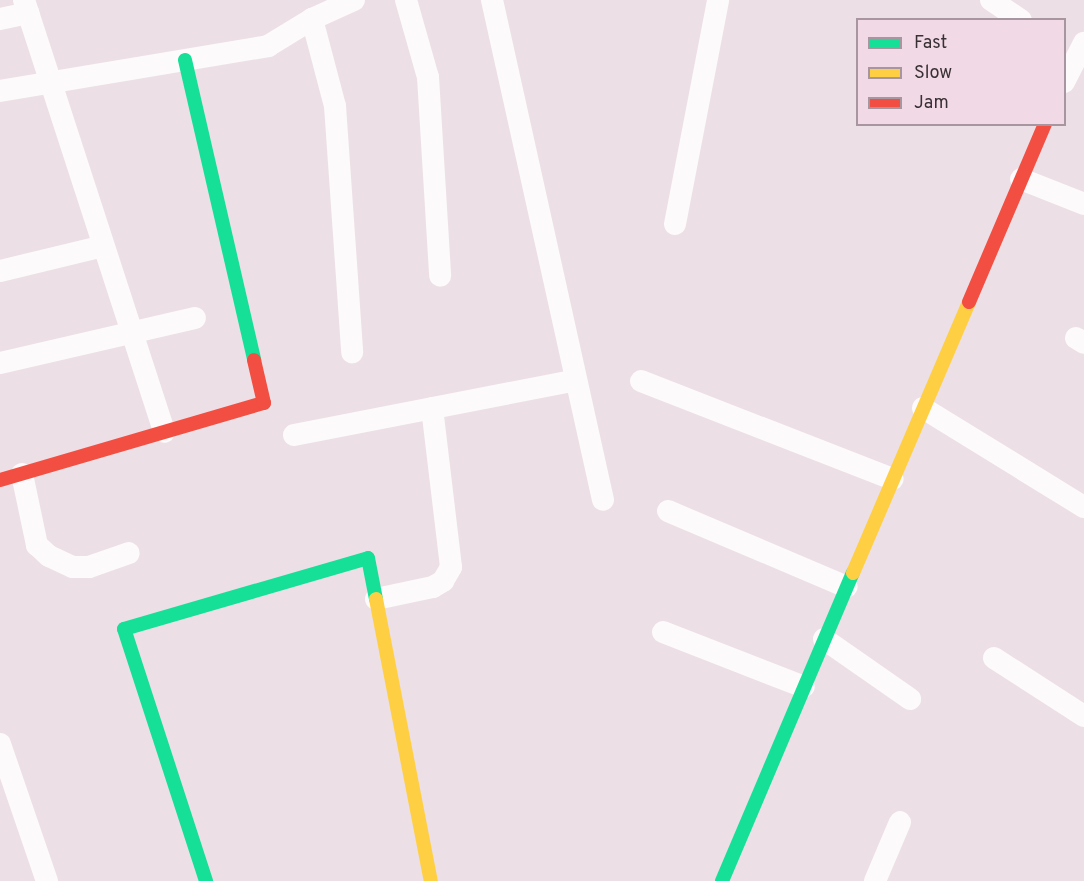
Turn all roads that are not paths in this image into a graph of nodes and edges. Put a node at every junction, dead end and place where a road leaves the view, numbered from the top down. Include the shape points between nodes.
1 (354, 0) edge
2 (406, 0) edge
3 (492, 0) edge
4 (718, 0) edge
5 (991, 0) edge
6 (26, 7) edge
7 (1018, 18) edge
8 (0, 19) edge
9 (312, 19) junction
10 (1075, 49) edge
11 (185, 60) junction
12 (52, 82) junction
13 (1071, 84) edge
14 (0, 92) edge
15 (1045, 126) edge
16 (1021, 179) junction
17 (1084, 204) edge
18 (675, 224) dead end
19 (103, 246) junction
20 (0, 271) edge
21 (440, 276) dead end
22 (195, 318) dead end
23 (132, 332) junction
24 (352, 352) dead end
25 (0, 363) edge
26 (576, 380) junction
27 (641, 381) dead end
28 (432, 408) junction
29 (923, 408) junction
30 (164, 432) junction
31 (294, 435) dead end
32 (22, 474) junction
33 (893, 479) junction
34 (0, 480) edge
35 (603, 500) dead end
36 (1084, 507) edge
37 (668, 510) dead end
38 (129, 553) dead end
39 (847, 587) junction
40 (376, 599) junction
41 (663, 632) dead end
42 (824, 639) junction
43 (994, 658) dead end
44 (804, 687) junction
45 (910, 699) dead end
46 (1084, 716) edge
47 (0, 744) edge
48 (900, 822) dead end
49 (47, 881) edge
50 (206, 881) edge
51 (432, 881) edge
52 (722, 881) edge
53 (875, 881) edge

1 - 9 street
2 - 21 street via 428,77
3 - 26 street
4 - 18 street
5 - 7 street
6 - 8 street
6 - 12 street
9 - 11 street via 268,46
9 - 24 street via 335,106
10 - 13 street
11 - 12 street
11 - 30 street via 264,403
12 - 14 street
12 - 19 street
15 - 16 street
16 - 17 street
16 - 29 street
19 - 20 street
19 - 23 street
22 - 23 street
23 - 25 street
23 - 30 street
26 - 28 street
26 - 35 street
27 - 33 street
28 - 31 street
28 - 40 street via 451,567 443,581 433,587
29 - 33 street
29 - 36 street
30 - 32 street
32 - 34 street
32 - 38 street via 37,545 49,556 73,567 89,567
33 - 39 street
37 - 39 street
39 - 42 street
40 - 50 street via 368,558 123,629
40 - 51 street
41 - 44 street
42 - 44 street
42 - 45 street
43 - 46 street
44 - 52 street
47 - 49 street
48 - 53 street

